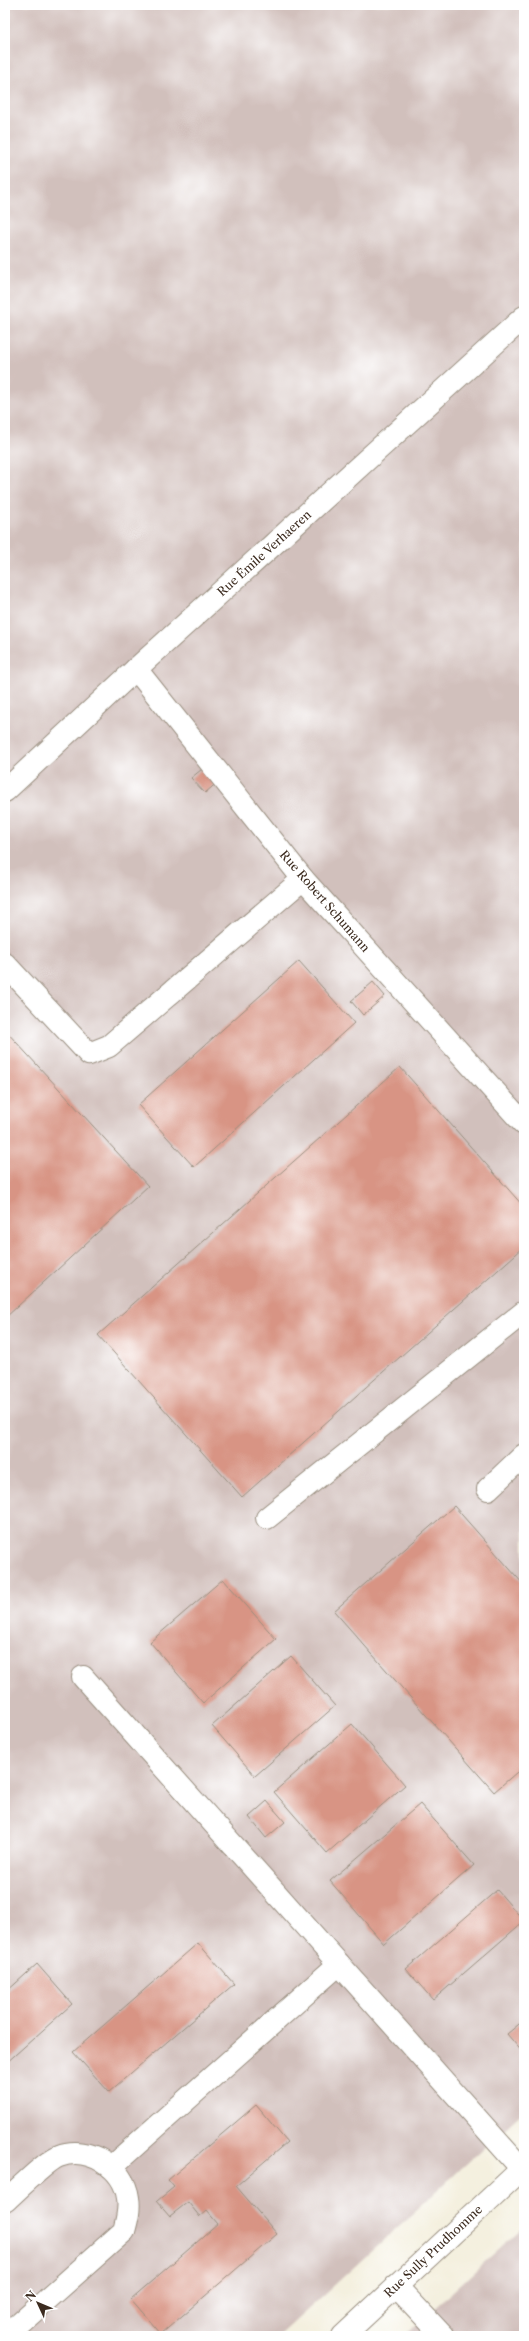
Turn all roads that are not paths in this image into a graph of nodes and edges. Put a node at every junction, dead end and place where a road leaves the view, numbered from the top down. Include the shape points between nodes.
1 (524, 317) edge
2 (136, 669) junction
3 (5, 791) edge
4 (303, 878) junction
5 (5, 964) edge
6 (524, 1124) edge
7 (524, 1312) edge
8 (524, 1455) edge
9 (488, 1489) dead end
10 (268, 1518) dead end
11 (83, 1677) dead end
12 (339, 1964) junction
13 (111, 2167) junction
14 (523, 2168) edge
15 (5, 2200) edge
16 (396, 2286) junction
17 (6, 2336) edge
18 (343, 2336) edge
19 (443, 2336) edge

1 - 2 street, Rue Émile Verhaeren
2 - 3 street, Rue Émile Verhaeren
2 - 4 street, Rue Robert Schumann
4 - 5 street via 109,1046 89,1054
4 - 6 street, Rue Robert Schumann
7 - 10 street
8 - 9 street
11 - 12 street
12 - 13 street
12 - 14 street
13 - 15 street via 95,2157 77,2153 58,2156
13 - 17 street via 122,2181 128,2197 129,2214 124,2231
14 - 16 street, Rue Sully Prudhomme
16 - 18 street, Rue Sully Prudhomme
16 - 19 street

